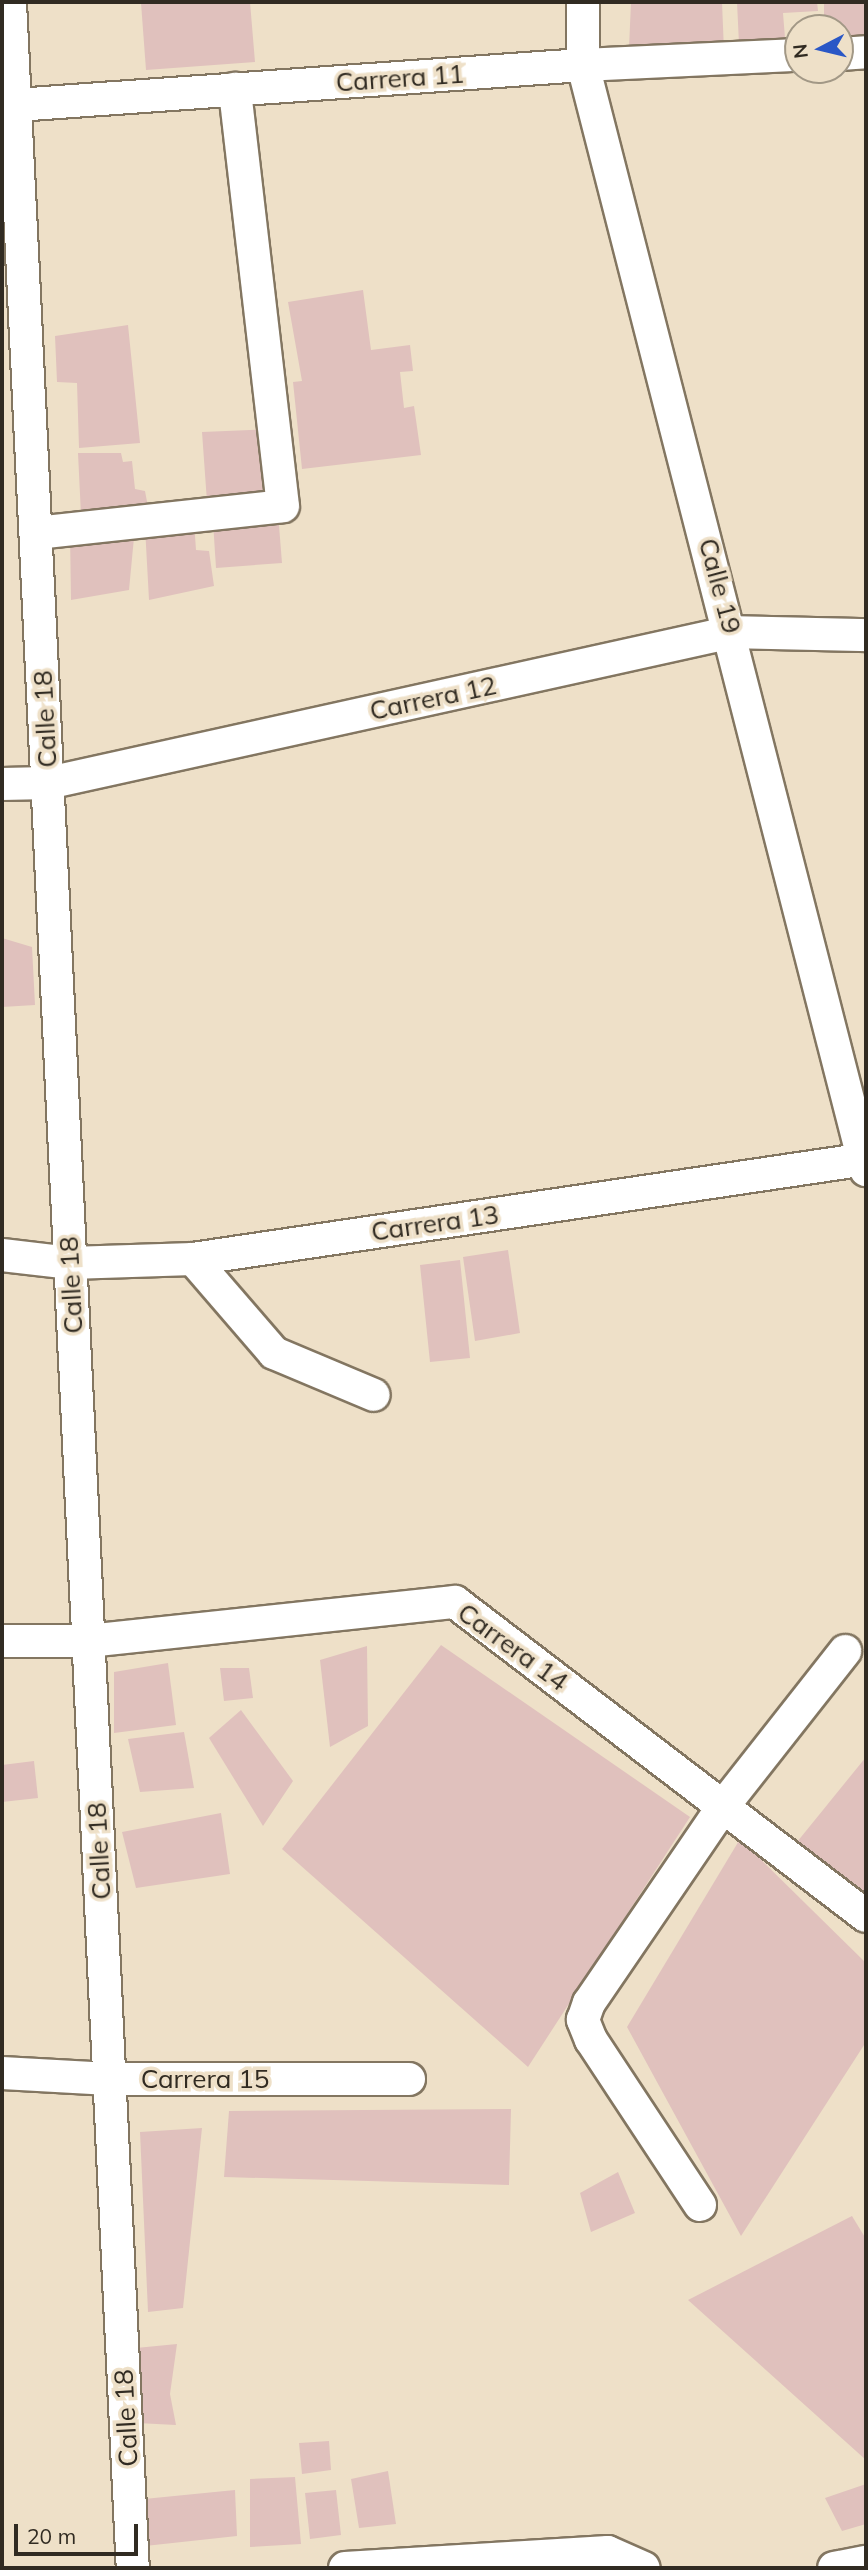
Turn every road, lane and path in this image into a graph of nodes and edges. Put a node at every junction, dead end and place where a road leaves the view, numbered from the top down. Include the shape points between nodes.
1 (10, 2) edge
2 (583, 2) edge
3 (784, 56) edge
4 (583, 65) junction
5 (235, 89) junction
6 (8, 105) edge
7 (36, 533) junction
8 (732, 632) junction
9 (866, 635) edge
10 (48, 783) junction
11 (2, 784) edge
12 (865, 1163) edge
13 (2, 1255) edge
14 (193, 1259) junction
15 (70, 1263) junction
16 (374, 1395) dead end
17 (2, 1641) edge
18 (88, 1641) junction
19 (845, 1650) dead end
20 (724, 1805) junction
21 (866, 1916) edge
22 (2, 2073) edge
23 (409, 2078) dead end
24 (110, 2079) junction
25 (700, 2205) dead end
26 (866, 2562) edge
27 (133, 2568) edge
28 (345, 2568) edge
29 (644, 2568) edge
30 (834, 2568) edge

1 - 6 street, Calle 18
2 - 4 street, Calle 19
3 - 4 street, Carrera 11
4 - 5 street, Carrera 11
4 - 8 street, Calle 19
5 - 6 street, Carrera 11
5 - 7 street via 283,506
6 - 7 street, Calle 18
7 - 10 street, Calle 18
8 - 9 street, Carrera 12
8 - 10 street, Carrera 12
8 - 12 street, Calle 19
10 - 11 street, Carrera 12
10 - 15 street, Calle 18
12 - 14 street, Carrera 13
13 - 15 street, Carrera 13
14 - 15 street, Carrera 13
14 - 16 street via 274,1353
15 - 18 street, Calle 18
17 - 18 street, Carrera 14
18 - 20 street, Carrera 14 via 455,1602
18 - 24 street, Calle 18
19 - 20 street
20 - 21 street, Carrera 14
20 - 25 street via 589,2003 583,2020 591,2040
22 - 24 street, Carrera 15
23 - 24 street, Carrera 15
24 - 27 street, Calle 18
26 - 30 street
28 - 29 street via 608,2552

